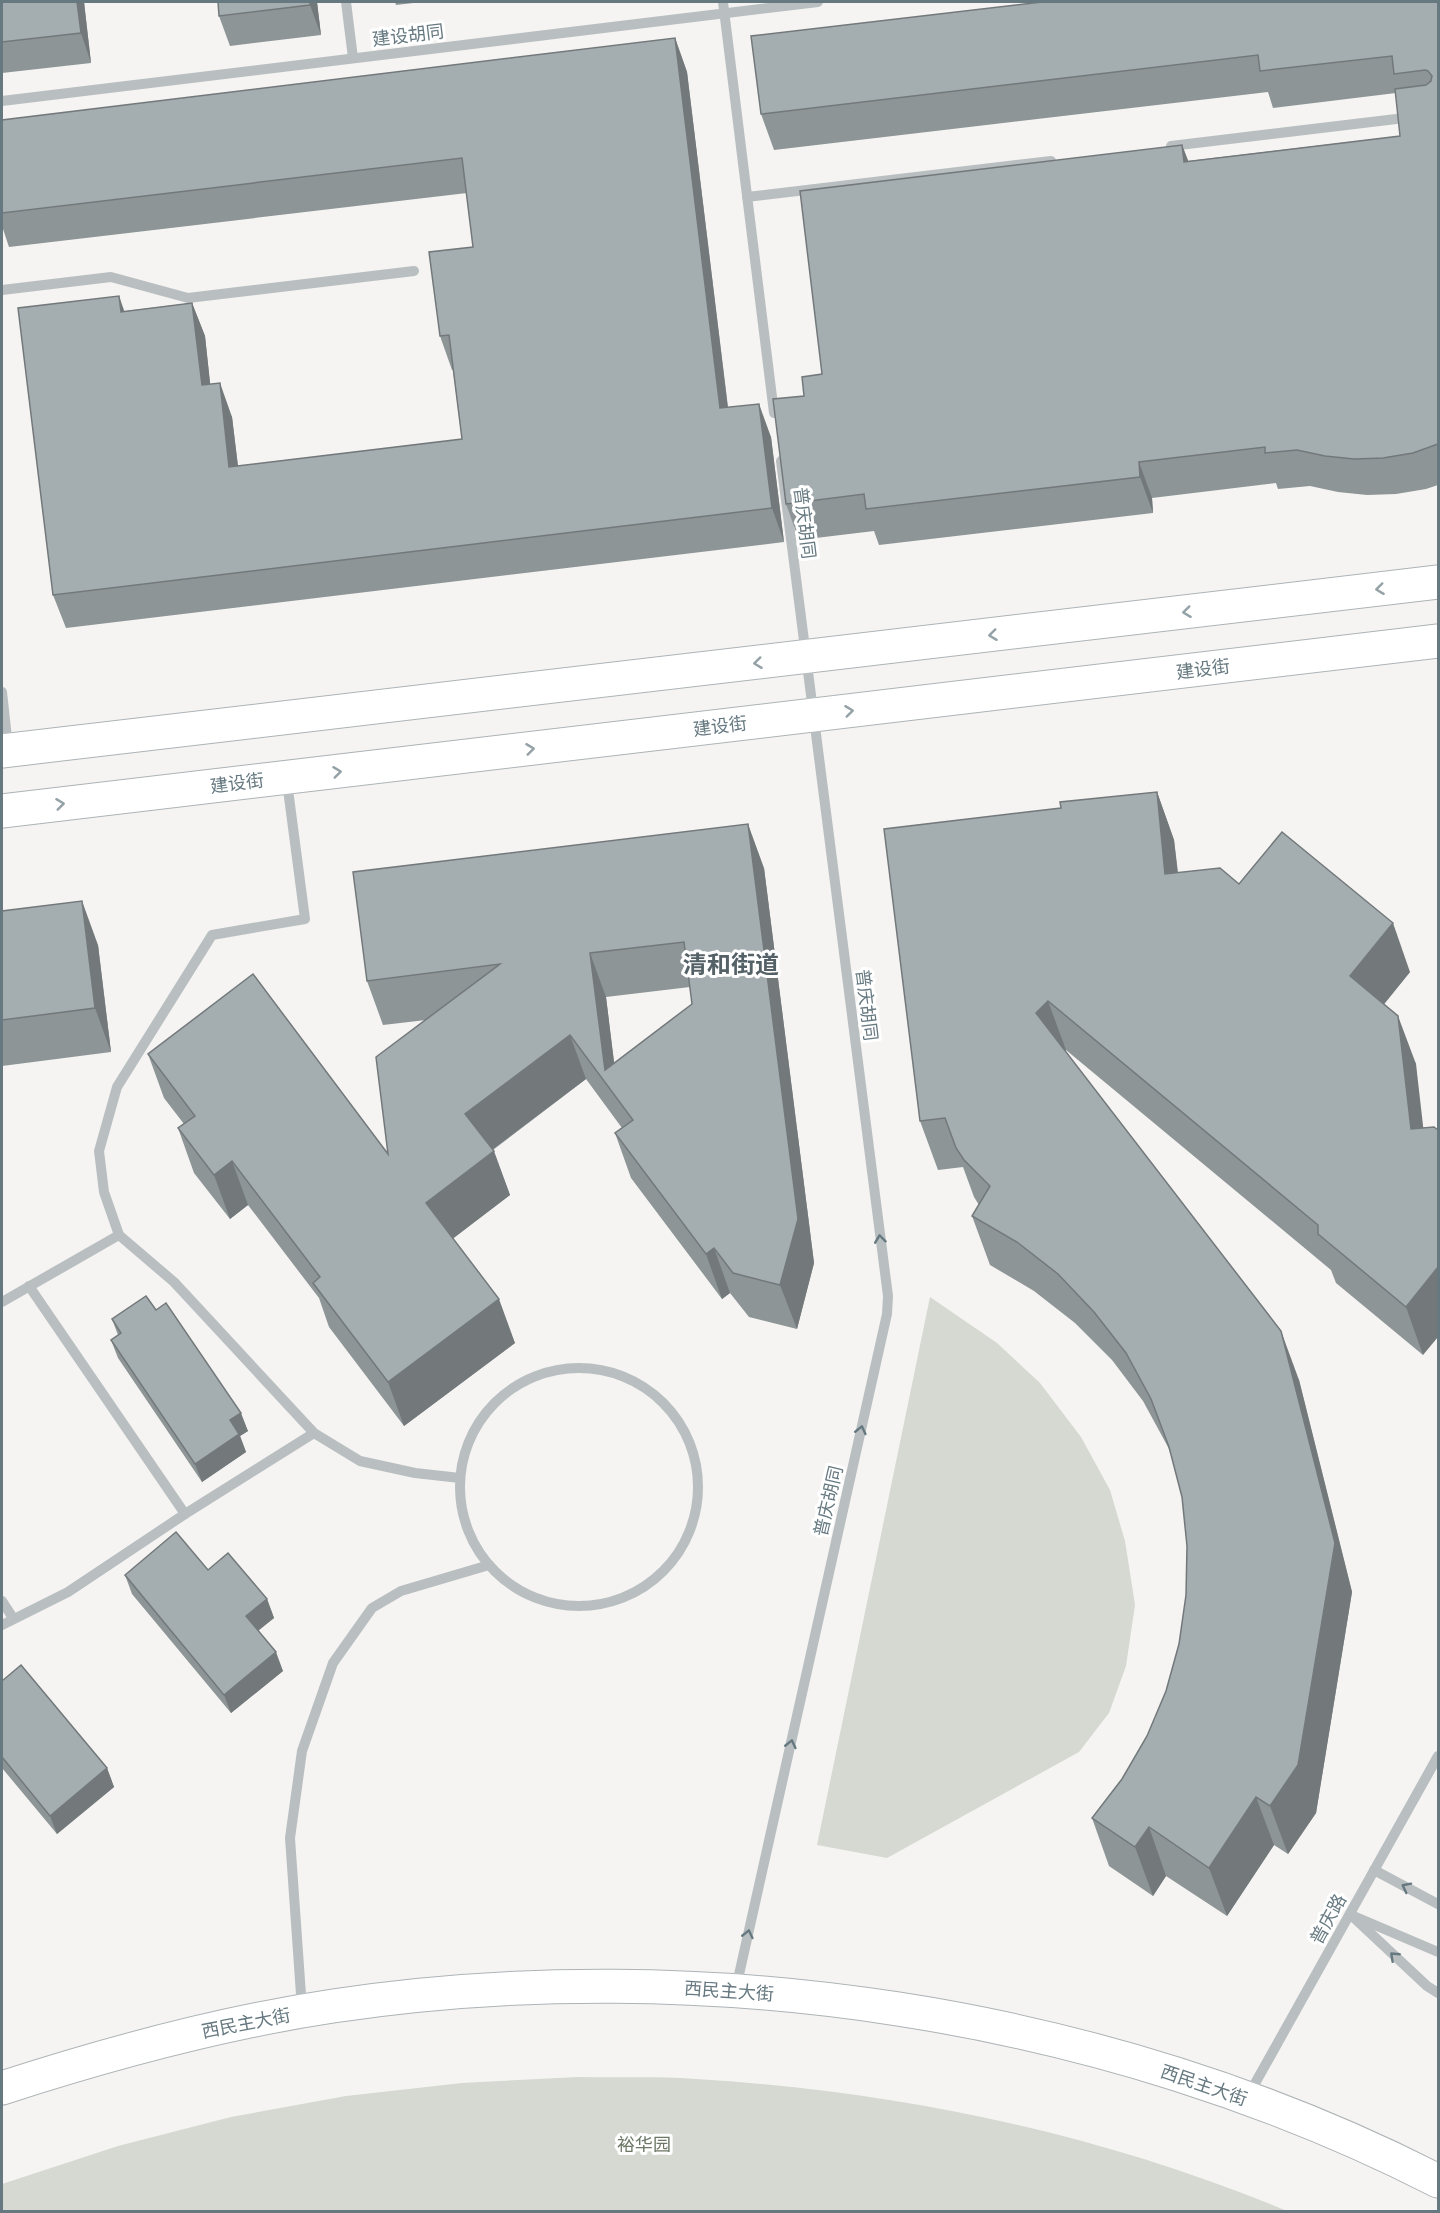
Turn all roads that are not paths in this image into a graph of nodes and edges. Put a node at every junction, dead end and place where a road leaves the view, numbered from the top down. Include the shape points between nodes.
1 (346, 2) edge
2 (818, 2) edge
3 (724, 7) edge
4 (353, 58) junction
5 (2, 101) edge
6 (1438, 114) edge
7 (1157, 148) edge
8 (1064, 159) edge
9 (747, 197) junction
10 (414, 271) dead end
11 (2, 290) edge
12 (776, 421) edge
13 (778, 445) edge
14 (1438, 582) edge
15 (1438, 641) edge
16 (805, 657) junction
17 (2, 692) edge
18 (813, 715) junction
19 (5, 751) edge
20 (286, 778) junction
21 (2, 811) edge
22 (119, 1235) junction
23 (29, 1286) junction
24 (2, 1302) edge
25 (314, 1433) junction
26 (460, 1478) junction
27 (185, 1514) junction
28 (489, 1565) junction
29 (2, 1601) edge
30 (13, 1618) junction
31 (2, 1624) edge
32 (1438, 1756) edge
33 (1374, 1870) junction
34 (1438, 1904) edge
35 (1350, 1914) junction
36 (1438, 1952) edge
37 (735, 1991) junction
38 (1438, 1994) edge
39 (303, 2012) junction
40 (2, 2088) edge
41 (1246, 2099) junction
42 (1438, 2181) edge

1 - 4 street
2 - 3 street, 建设胡同
3 - 4 street, 建设胡同
3 - 9 street
4 - 5 street, 建设胡同
6 - 7 street
8 - 9 street
9 - 12 street
10 - 11 street via 188,298 111,277
13 - 16 street, 普庆胡同
14 -> 16 main road
18 -> 15 main road, 建设街
16 - 18 street, 普庆胡同
16 -> 19 main road
17 - 19 street
20 -> 18 main road, 建设街
37 -> 18 street, 普庆胡同 via 887,1314 888,1296
21 -> 20 main road, 建设街
20 - 22 street via 304,919 212,934 117,1088 99,1151 104,1192
22 - 23 street
22 - 25 street via 174,1282
23 - 24 street
23 - 27 street
25 - 26 street via 360,1461
25 - 27 street
26 - 28 street via 461,1509 471,1539
26 - 28 street via 472,1432 486,1412 502,1395 549,1371 577,1367 631,1380 656,1395 689,1440 697,1468 693,1524 679,1553 658,1576 633,1594 603,1605 541,1601 512,1587
27 - 30 street via 68,1592
28 - 39 street via 401,1591 372,1608 333,1664 302,1751 290,1838
29 - 30 street
30 - 31 street
32 - 33 street, 普庆路
34 -> 33 street
33 - 35 street, 普庆路
35 - 36 street
38 -> 35 street
35 - 41 street, 普庆路
37 - 39 main road, 西民主大街 via 576,1986 454,1992
37 - 41 main road, 西民主大街 via 821,1998 953,2018 1061,2041 1180,2075
39 - 40 main road, 西民主大街 via 212,2028
41 - 42 main road, 西民主大街 via 1295,2116

